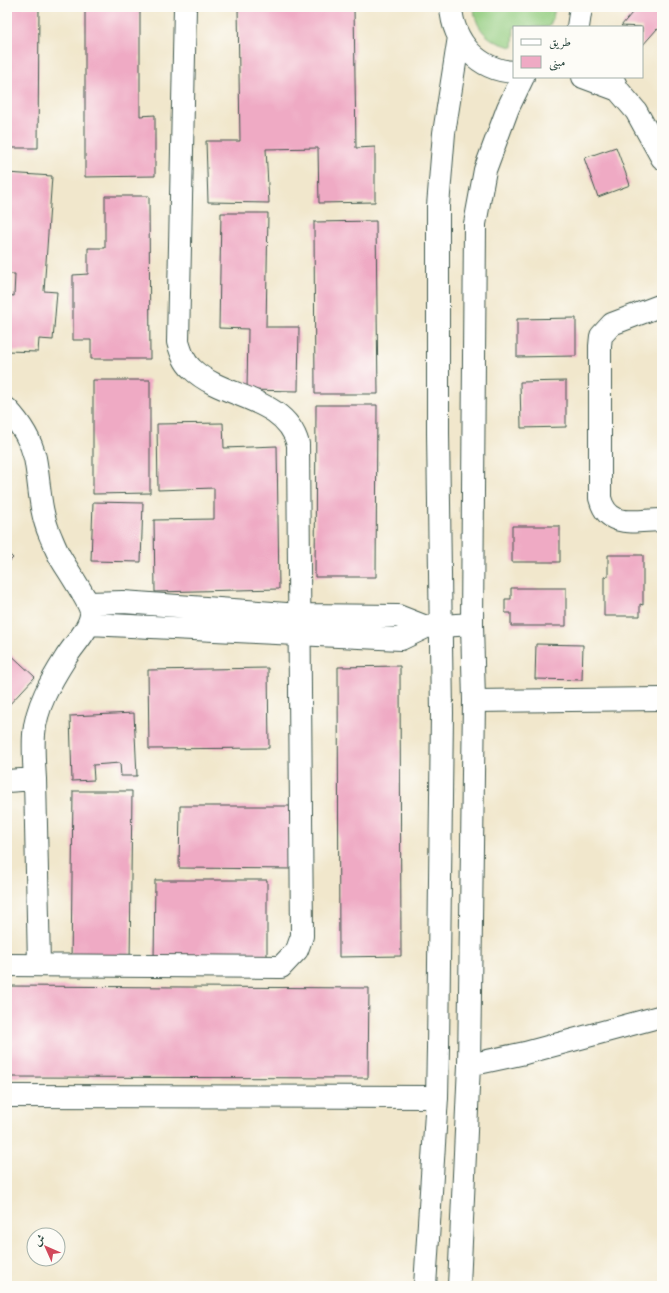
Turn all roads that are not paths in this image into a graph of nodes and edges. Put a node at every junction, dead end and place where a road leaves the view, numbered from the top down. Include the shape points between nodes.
1 (186, 7) edge
2 (452, 7) edge
3 (458, 37) junction
4 (513, 72) edge
5 (522, 78) edge
6 (588, 78) edge
7 (615, 83) edge
8 (662, 158) edge
9 (662, 305) edge
10 (7, 409) edge
11 (662, 520) edge
12 (89, 613) junction
13 (472, 624) junction
14 (300, 625) junction
15 (433, 627) junction
16 (662, 700) edge
17 (474, 701) junction
18 (35, 779) junction
19 (7, 781) edge
20 (7, 965) edge
21 (39, 965) junction
22 (662, 1016) edge
23 (469, 1065) junction
24 (7, 1096) edge
25 (437, 1097) junction
26 (425, 1286) edge
27 (459, 1286) edge

1 - 14 street via 178,342 190,368 199,375 267,407 280,416 295,433 298,444
2 - 3 street
3 - 4 street via 478,60 495,68
3 - 15 street via 444,133 438,206
5 - 13 street via 485,170 475,224
6 - 7 street
7 - 8 street via 636,111
9 - 11 street via 612,324 604,330 600,346 600,498 603,509 612,519
10 - 12 street via 30,442 46,527
12 - 14 street
12 - 18 street via 39,709 34,733
13 - 15 street
13 - 17 street
14 - 15 street via 398,616
14 - 21 street via 302,936 297,950 281,967 268,968
15 - 25 street via 442,721
16 - 17 street
17 - 23 street
18 - 19 street
18 - 21 street
20 - 21 street
22 - 23 street via 525,1053
23 - 27 street
24 - 25 street
25 - 26 street

